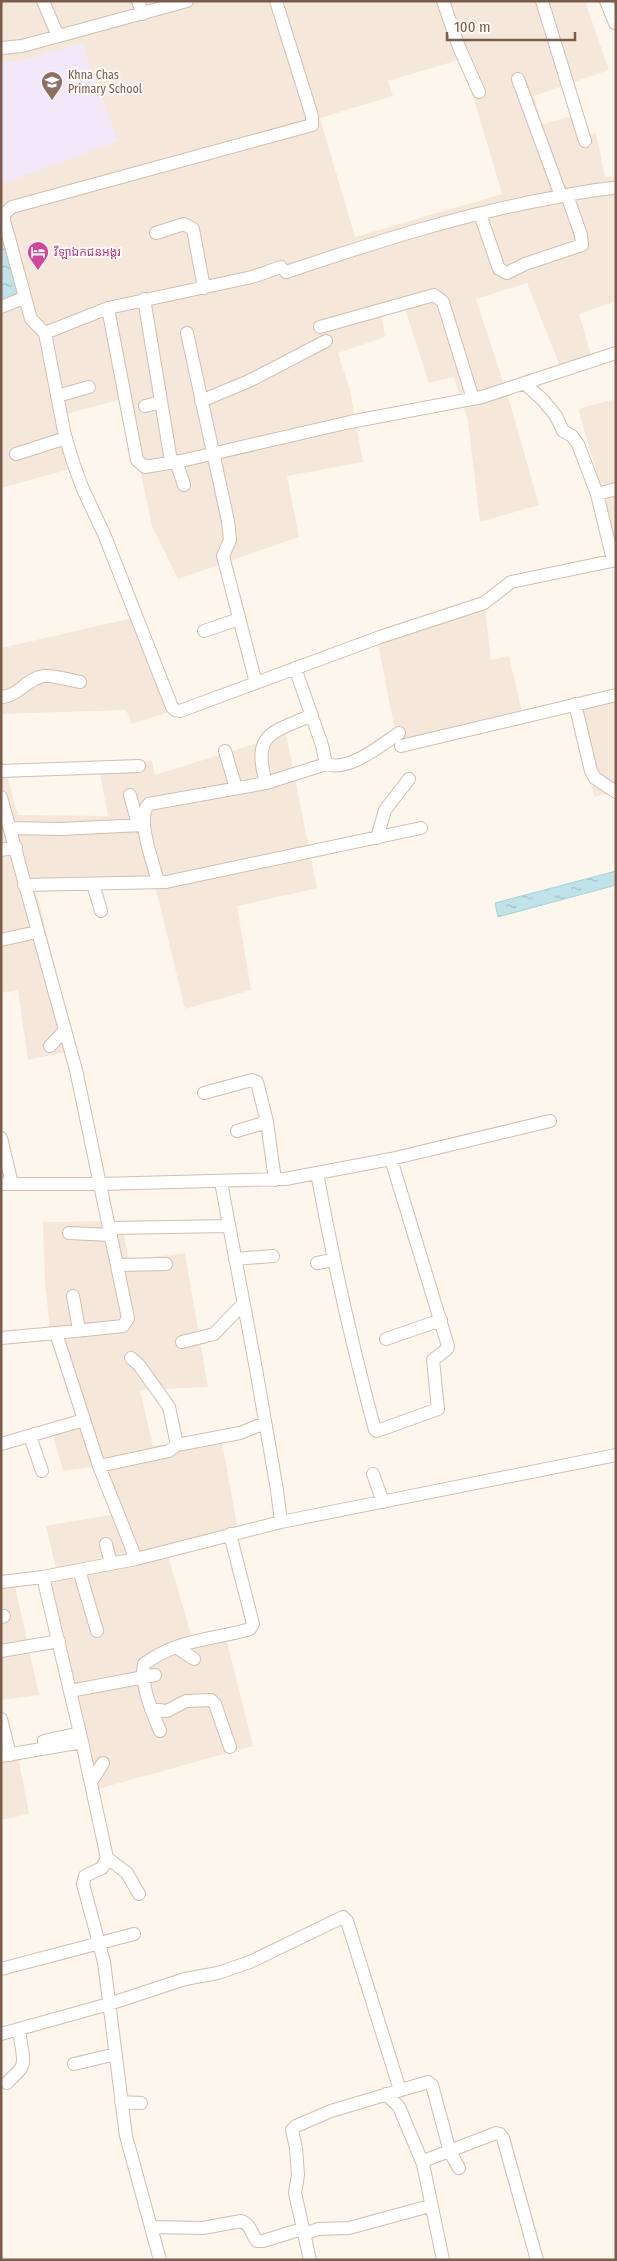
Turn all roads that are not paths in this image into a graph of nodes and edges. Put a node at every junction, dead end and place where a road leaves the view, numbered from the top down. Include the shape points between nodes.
1 (43, 1) edge
2 (138, 1) edge
3 (187, 1) edge
4 (276, 1) edge
5 (443, 1) edge
6 (542, 1) edge
7 (606, 1) edge
8 (143, 14) junction
9 (615, 23) edge
10 (58, 36) junction
11 (1, 48) edge
12 (518, 79) dead end
13 (479, 92) dead end
14 (585, 141) dead end
15 (616, 188) edge
16 (564, 196) junction
17 (480, 214) junction
18 (156, 233) dead end
19 (204, 288) junction
20 (24, 298) junction
21 (144, 299) junction
22 (1, 307) edge
23 (108, 308) junction
24 (320, 327) dead end
25 (44, 333) junction
26 (187, 333) dead end
27 (326, 341) dead end
28 (616, 353) edge
29 (524, 383) junction
30 (90, 387) dead end
31 (57, 396) junction
32 (473, 399) junction
33 (201, 401) junction
34 (161, 402) junction
35 (146, 406) dead end
36 (66, 438) junction
37 (16, 454) dead end
38 (212, 454) junction
39 (174, 461) junction
40 (184, 485) dead end
41 (616, 489) edge
42 (597, 494) junction
43 (615, 560) edge
44 (239, 619) junction
45 (204, 631) dead end
46 (295, 668) junction
47 (80, 682) dead end
48 (256, 683) junction
49 (616, 696) edge
50 (1, 697) edge
51 (575, 704) junction
52 (312, 715) junction
53 (225, 751) dead end
54 (326, 764) junction
55 (139, 766) dead end
56 (1, 771) edge
57 (409, 779) dead end
58 (266, 782) junction
59 (236, 788) junction
60 (616, 792) edge
61 (130, 795) dead end
62 (1, 796) edge
63 (3, 810) edge
64 (141, 825) junction
65 (11, 828) junction
66 (421, 828) dead end
67 (377, 838) junction
68 (16, 847) junction
69 (1, 850) edge
70 (158, 882) junction
71 (93, 884) junction
72 (24, 885) junction
73 (101, 911) dead end
74 (37, 932) junction
75 (1, 940) edge
76 (65, 1030) junction
77 (50, 1046) dead end
78 (204, 1093) dead end
79 (550, 1121) dead end
80 (268, 1122) junction
81 (237, 1130) dead end
82 (1, 1138) edge
83 (392, 1159) junction
84 (317, 1173) junction
85 (274, 1180) junction
86 (221, 1182) junction
87 (7, 1184) edge
88 (101, 1184) junction
89 (228, 1226) junction
90 (111, 1231) junction
91 (70, 1233) dead end
92 (273, 1256) dead end
93 (235, 1259) junction
94 (333, 1260) junction
95 (166, 1264) dead end
96 (317, 1264) dead end
97 (117, 1265) junction
98 (73, 1296) dead end
99 (243, 1304) junction
100 (441, 1320) junction
101 (79, 1330) junction
102 (56, 1333) junction
103 (1, 1338) edge
104 (386, 1339) dead end
105 (182, 1342) dead end
106 (131, 1358) dead end
107 (160, 1378) dead end
108 (162, 1395) junction
109 (84, 1420) junction
110 (265, 1423) junction
111 (30, 1436) junction
112 (1, 1444) edge
113 (177, 1445) junction
114 (616, 1455) edge
115 (99, 1466) junction
116 (42, 1471) dead end
117 (373, 1474) dead end
118 (383, 1502) junction
119 (281, 1522) junction
120 (230, 1534) junction
121 (106, 1544) dead end
122 (136, 1559) junction
123 (111, 1564) junction
124 (79, 1570) junction
125 (43, 1577) junction
126 (1, 1582) edge
127 (97, 1632) dead end
128 (59, 1641) junction
129 (176, 1647) junction
130 (1, 1651) edge
131 (194, 1660) dead end
132 (149, 1676) junction
133 (70, 1691) junction
134 (151, 1709) junction
135 (1, 1719) edge
136 (160, 1731) dead end
137 (81, 1737) junction
138 (38, 1742) dead end
139 (230, 1747) dead end
140 (6, 1756) edge
141 (103, 1763) dead end
142 (91, 1782) junction
143 (106, 1858) junction
144 (139, 1894) dead end
145 (134, 1934) dead end
146 (99, 1943) junction
147 (1, 1969) edge
148 (109, 2004) junction
149 (20, 2029) junction
150 (1, 2034) edge
151 (116, 2054) junction
152 (74, 2064) dead end
153 (6, 2083) dead end
154 (400, 2090) junction
155 (386, 2094) junction
156 (121, 2102) junction
157 (141, 2104) dead end
158 (450, 2152) junction
159 (423, 2164) junction
160 (459, 2168) dead end
161 (430, 2206) junction
162 (151, 2227) junction
163 (303, 2231) junction
164 (534, 2259) edge
165 (160, 2260) edge
166 (310, 2260) edge
167 (443, 2260) edge

1 - 10 street
2 - 8 street
3 - 8 street
4 - 20 street via 312,116 312,125 12,207 5,213 4,220
5 - 13 street
6 - 14 street
7 - 9 street
8 - 10 street
10 - 11 street
12 - 16 street
15 - 16 street
16 - 17 street
16 - 17 street via 581,235 582,245 507,273 499,269
17 - 19 street
18 - 19 street via 184,224 193,229
19 - 21 street
20 - 22 street
20 - 25 street via 31,319
21 - 23 street
21 - 34 street
23 - 25 street
23 - 39 street via 137,460 145,467
24 - 32 street via 434,294 443,302
25 - 31 street
26 - 33 street
27 - 33 street via 249,381
28 - 29 street
29 - 32 street
29 - 42 street via 551,410 563,431 575,440
30 - 31 street
31 - 36 street
32 - 38 street via 350,422
33 - 38 street
34 - 35 street
34 - 39 street
36 - 37 street
36 - 48 street via 82,487 104,534 172,707 180,711
38 - 39 street
38 - 44 street via 230,540 223,556
39 - 40 street
41 - 42 street
42 - 43 street
43 - 46 street via 511,582 484,603
44 - 45 street
44 - 48 street
46 - 48 street
46 - 52 street
47 - 50 street via 44,676 30,682 13,696
49 - 51 street
51 - 54 street via 400,739 342,765
51 - 60 street via 591,771
52 - 54 street
52 - 58 street via 275,731 261,746
53 - 59 street
54 - 58 street
55 - 56 street
57 - 67 street via 385,810
58 - 59 street
59 - 64 street via 150,804
61 - 64 street
62 - 63 street
63 - 65 street
64 - 65 street
64 - 70 street
65 - 68 street
66 - 67 street
67 - 70 street
68 - 69 street
68 - 72 street
70 - 71 street
71 - 72 street
71 - 73 street
72 - 74 street
74 - 75 street
74 - 76 street
76 - 77 street
76 - 88 street
78 - 80 street via 252,1080 257,1082
79 - 83 street
80 - 81 street
80 - 85 street
82 - 87 street
83 - 84 street
83 - 100 street
84 - 85 street
84 - 94 street
85 - 86 street
86 - 88 street
86 - 89 street
87 - 88 street
88 - 90 street
89 - 90 street
89 - 93 street
90 - 91 street
90 - 97 street
92 - 93 street
93 - 99 street
94 - 96 street
94 - 100 street via 376,1431 438,1409 433,1359 448,1349
95 - 97 street
97 - 101 street via 127,1321 123,1326
98 - 101 street
99 - 105 street via 214,1334
99 - 110 street
100 - 104 street
101 - 102 street
102 - 103 street
102 - 109 street
106 - 108 street
107 - 108 street
108 - 113 street via 169,1406
109 - 111 street
109 - 115 street
110 - 113 street via 240,1433
110 - 119 street
111 - 112 street
111 - 116 street
113 - 115 street via 169,1451
114 - 118 street
115 - 122 street
117 - 118 street
118 - 119 street
119 - 120 street
120 - 122 street
120 - 129 street via 253,1624 250,1629
121 - 123 street
122 - 123 street
123 - 124 street
124 - 125 street
124 - 127 street
125 - 126 street
125 - 128 street
128 - 130 street
128 - 133 street
129 - 131 street
129 - 132 street via 144,1664
132 - 133 street
132 - 134 street
133 - 137 street
134 - 136 street
134 - 139 street via 167,1710 186,1701 211,1700
135 - 140 street
137 - 138 street
137 - 140 street
137 - 142 street
141 - 142 street
142 - 143 street
143 - 144 street via 127,1873
143 - 146 street via 102,1868 82,1880
145 - 146 street
146 - 147 street
146 - 148 street
148 - 149 street
148 - 151 street
148 - 154 street via 250,1962 343,1917 347,1921
149 - 150 street
149 - 153 street via 19,2042 24,2062
151 - 152 street
151 - 156 street
154 - 155 street
154 - 158 street via 428,2082 432,2085
155 - 159 street via 399,2106
155 - 163 street via 331,2111 292,2130 298,2175 295,2193
156 - 157 street
156 - 162 street via 126,2136
158 - 159 street
158 - 160 street
158 - 164 street via 500,2134
159 - 161 street
161 - 163 street via 349,2228
161 - 167 street
162 - 163 street via 203,2228 241,2221 250,2227 257,2241
162 - 165 street
163 - 166 street

